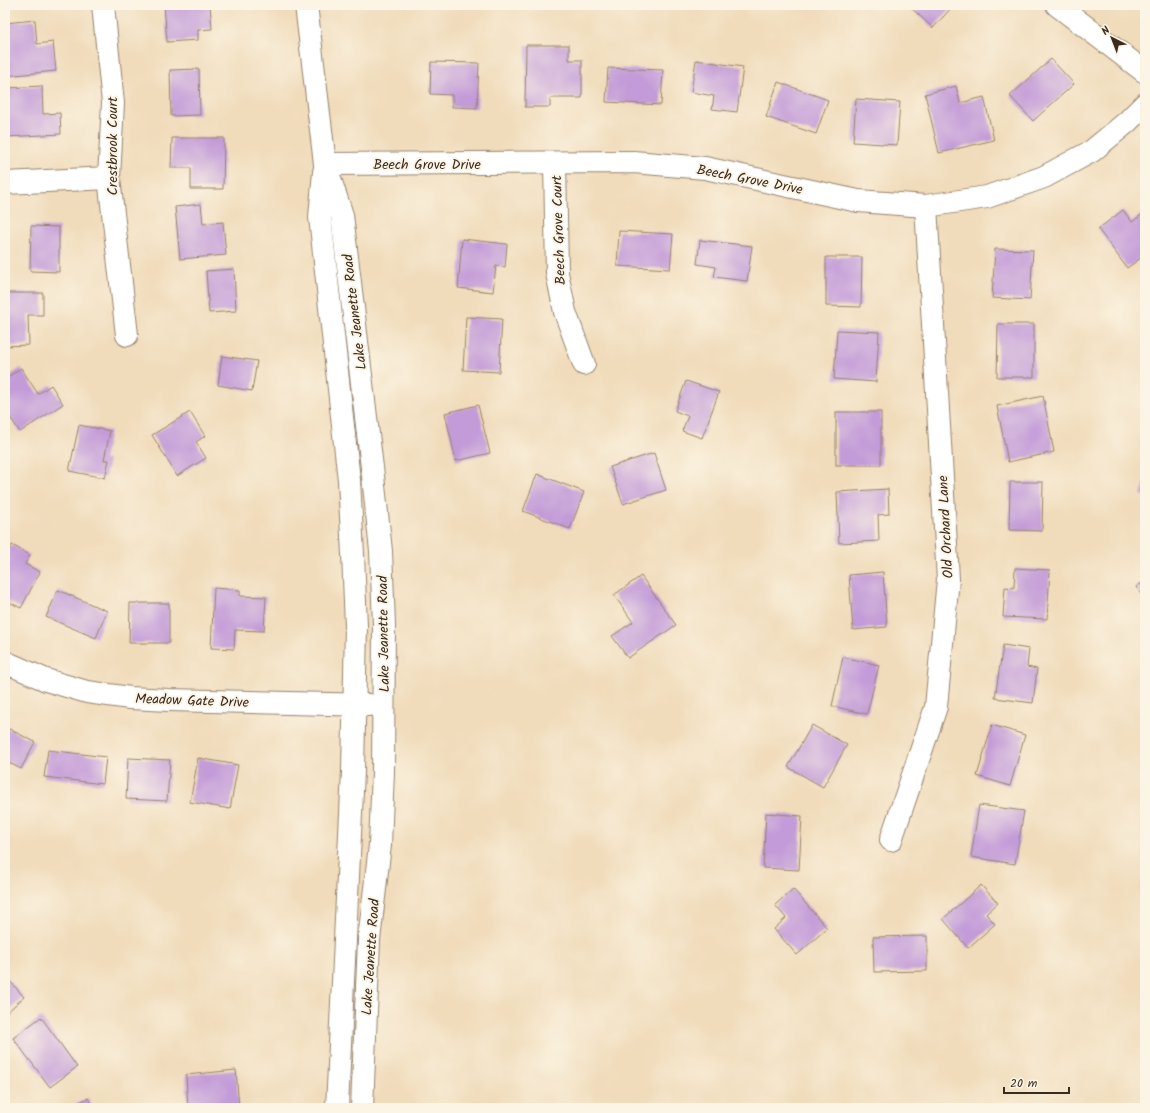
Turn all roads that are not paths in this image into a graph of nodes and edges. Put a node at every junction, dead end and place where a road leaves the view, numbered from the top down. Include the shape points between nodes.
1 (103, 5) edge
2 (306, 5) edge
3 (1056, 5) edge
4 (1145, 72) edge
5 (1145, 104) edge
6 (556, 163) junction
7 (325, 164) junction
8 (109, 178) junction
9 (5, 183) edge
10 (926, 206) junction
11 (127, 335) dead end
12 (584, 364) dead end
13 (5, 662) edge
14 (355, 705) junction
15 (385, 705) junction
16 (891, 840) dead end
17 (337, 1108) edge
18 (362, 1108) edge

1 - 8 street, Crestbrook Court via 113,103
2 - 7 street, Lake Jeanette Road
3 - 4 street
5 - 10 street, Beech Grove Drive via 1092,151 1044,177 988,197
6 - 7 street, Beech Grove Drive
6 - 10 street, Beech Grove Drive via 633,162 705,168 858,201
6 - 12 street, Beech Grove Court via 557,273 565,312
7 - 14 street, Lake Jeanette Road via 320,217 349,480 356,626
7 - 15 street, Lake Jeanette Road via 342,215 373,476 381,559
8 - 9 street
8 - 11 street, Crestbrook Court
10 - 16 street, Old Orchard Lane via 948,579 936,707
13 - 14 street, Meadow Gate Drive via 46,680 87,692 130,698
14 - 15 street, Meadow Gate Drive
14 - 17 street, Lake Jeanette Road
15 - 18 street, Lake Jeanette Road via 380,845 370,940

